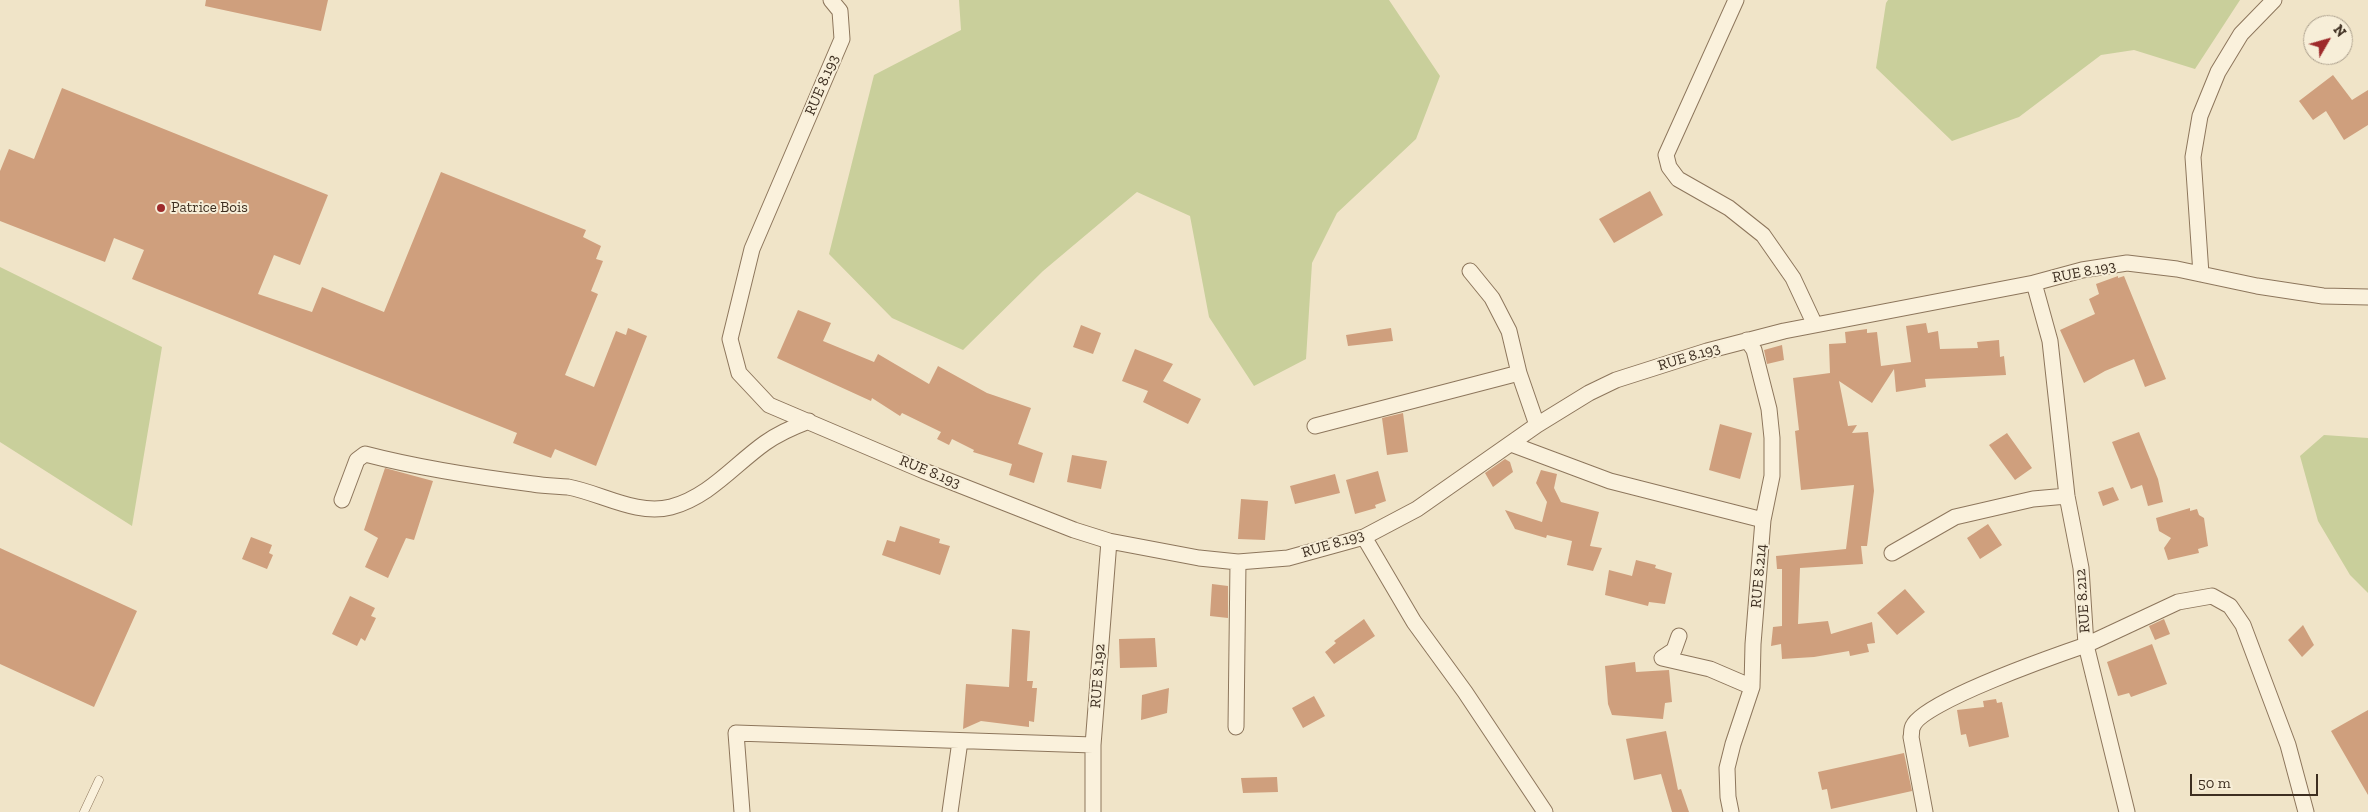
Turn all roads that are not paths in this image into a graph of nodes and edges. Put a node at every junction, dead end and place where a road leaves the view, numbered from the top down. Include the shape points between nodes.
1 (831, 0) edge
2 (1736, 0) edge
3 (2274, 0) edge
4 (1470, 272) dead end
5 (2201, 274) junction
6 (2034, 283) junction
7 (2368, 297) edge
8 (1814, 325) junction
9 (1747, 340) junction
10 (1519, 373) junction
11 (809, 421) junction
12 (1537, 425) junction
13 (1315, 426) dead end
14 (1512, 444) junction
15 (2067, 496) junction
16 (342, 500) dead end
17 (1763, 520) junction
18 (1364, 537) junction
19 (1109, 541) junction
20 (1892, 553) dead end
21 (1238, 562) junction
22 (1680, 636) dead end
23 (2086, 644) junction
24 (1752, 687) junction
25 (1236, 727) dead end
26 (960, 741) junction
27 (1093, 745) junction
28 (99, 780) dead end
29 (84, 812) edge
30 (742, 812) edge
31 (950, 812) edge
32 (1093, 812) edge
33 (1545, 812) edge
34 (1731, 812) edge
35 (1925, 812) edge
36 (2127, 812) edge
37 (2306, 812) edge

1 - 11 street, RUE 8.193 via 840,11 842,39 752,249 730,339 740,373 769,405
2 - 8 street via 1666,155 1669,167 1678,179 1729,208 1764,235 1793,278
3 - 5 street via 2241,34 2218,72 2200,116 2193,157
4 - 10 street via 1492,298 1509,330
5 - 6 street, RUE 8.193 via 2127,264 2082,270
5 - 7 street, RUE 8.193 via 2323,296
6 - 8 street, RUE 8.193
6 - 15 street, RUE 8.212 via 2050,341
8 - 9 street, RUE 8.193
9 - 12 street, RUE 8.193 via 1616,380
9 - 17 street, RUE 8.214 via 1754,350 1763,383 1772,438 1772,476
10 - 12 street
10 - 13 street
11 - 16 street via 787,429 766,442 726,476 691,499 670,507 623,504 568,488 496,479 365,454 358,460
11 - 19 street, RUE 8.193 via 924,471
12 - 14 street, RUE 8.193
14 - 17 street via 1610,482
14 - 18 street, RUE 8.193 via 1416,509
15 - 20 street via 1955,517
15 - 23 street, RUE 8.212 via 2081,568
17 - 24 street, RUE 8.214 via 1752,644
18 - 21 street, RUE 8.193 via 1288,558
18 - 33 street via 1414,622
19 - 21 street, RUE 8.193
19 - 27 street, RUE 8.192
21 - 25 street
22 - 24 street via 1674,650 1662,658 1710,669
23 - 35 street, RUE 8.212 via 1989,681 1924,714 1913,725 1911,737
23 - 36 street
23 - 37 street via 2178,602 2212,596 2230,606 2243,625 2288,745
24 - 34 street, RUE 8.214 via 1727,768
26 - 27 street
26 - 30 street via 736,733
26 - 31 street
27 - 32 street, RUE 8.192
28 - 29 lane

